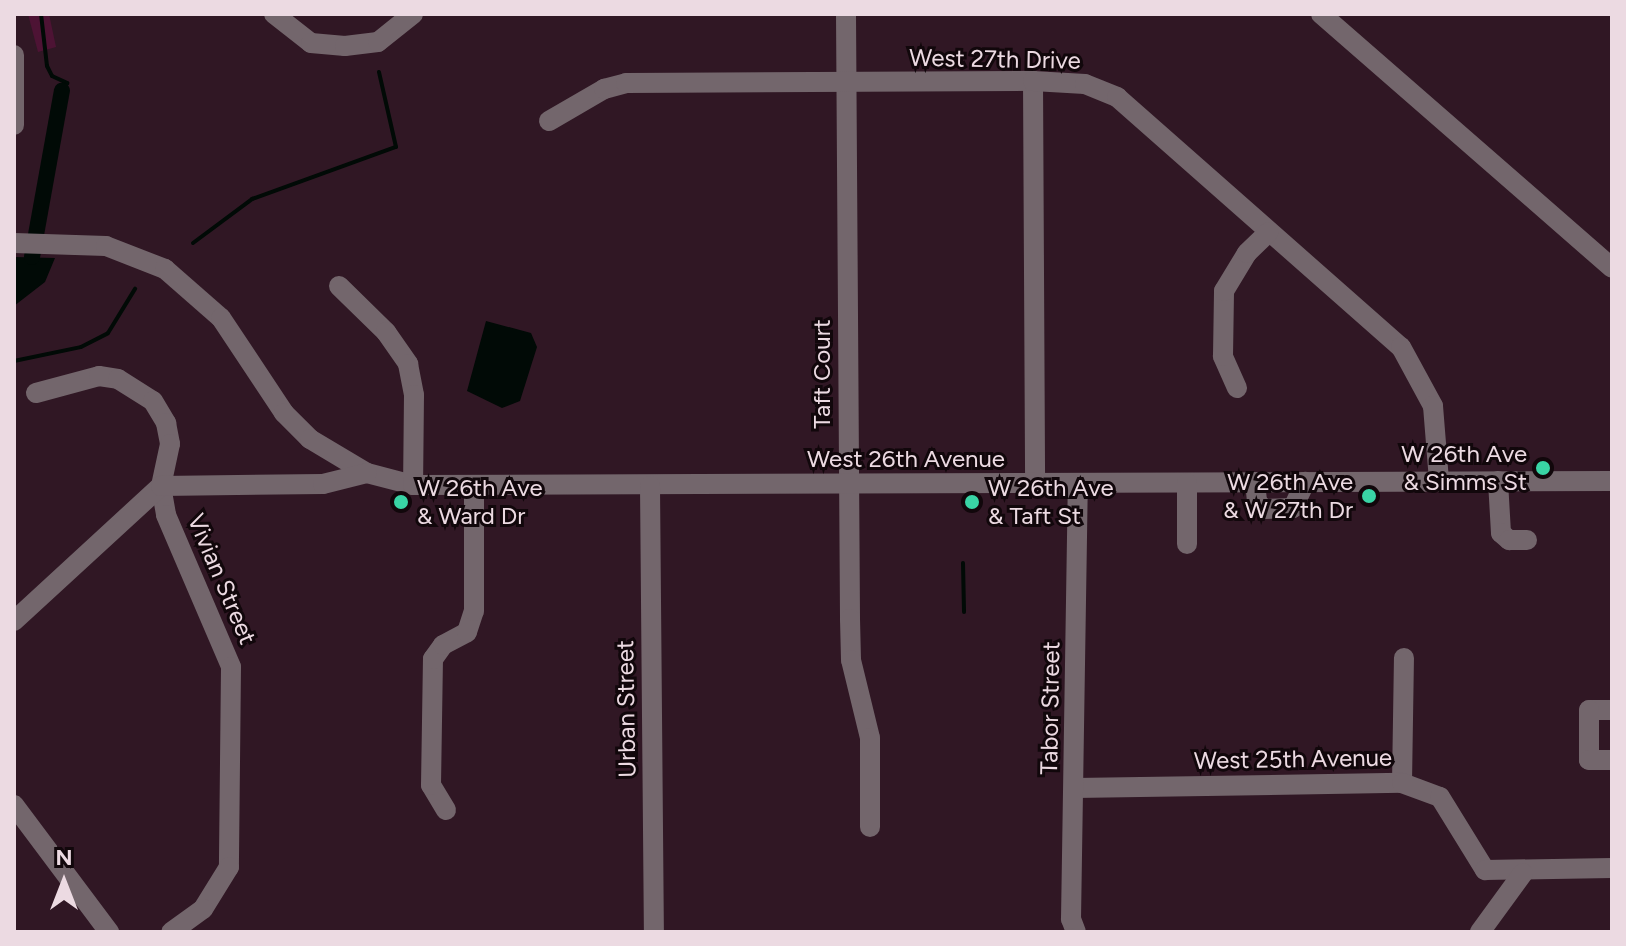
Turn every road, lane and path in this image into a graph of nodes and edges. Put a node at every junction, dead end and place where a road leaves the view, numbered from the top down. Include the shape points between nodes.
1 (274, 14) edge
2 (413, 14) edge
3 (846, 14) edge
4 (1321, 14) edge
5 (14, 55) edge
6 (1033, 81) junction
7 (847, 84) junction
8 (549, 121) dead end
9 (14, 125) edge
10 (1269, 232) junction
11 (14, 243) edge
12 (1612, 268) edge
13 (339, 286) dead end
14 (1237, 388) dead end
15 (36, 393) dead end
16 (367, 473) junction
17 (1439, 481) junction
18 (1498, 481) junction
19 (1612, 481) edge
20 (1187, 483) junction
21 (1035, 484) junction
22 (1078, 484) junction
23 (413, 485) junction
24 (849, 485) junction
25 (161, 486) junction
26 (650, 486) junction
27 (474, 488) junction
28 (1527, 540) dead end
29 (1187, 544) dead end
30 (14, 621) edge
31 (1404, 658) dead end
32 (1612, 710) edge
33 (1612, 760) edge
34 (1402, 783) junction
35 (1075, 788) junction
36 (14, 805) edge
37 (446, 810) dead end
38 (870, 827) dead end
39 (1612, 868) edge
40 (1523, 873) junction
41 (109, 932) edge
42 (171, 932) edge
43 (654, 932) edge
44 (1076, 932) edge
45 (1480, 932) edge

1 - 2 street via 311,43 345,46 378,42
3 - 7 street, Taft Court
4 - 12 street
5 - 9 street
6 - 7 street, West 27th Drive
6 - 10 street, West 27th Drive via 1085,84 1117,97
6 - 21 street
7 - 8 street, West 27th Drive via 626,83 604,89
7 - 24 street, Taft Court
10 - 14 street via 1247,253 1224,291 1223,356
10 - 17 street, West 27th Drive via 1401,347 1433,406
11 - 16 street, West 26th Avenue via 72,242 131,252 180,279 221,318 296,427 332,456
13 - 23 street via 386,332 408,364 414,395
15 - 25 street, Vivian Street via 99,376 134,386 153,401 166,423 169,453
16 - 23 street, West 26th Avenue
16 - 25 street via 323,484
17 - 18 street, West 26th Avenue
17 - 20 street, West 26th Avenue
18 - 19 street, West 26th Avenue
18 - 28 street via 1501,533 1509,540
20 - 22 street, West 26th Avenue
20 - 29 street
21 - 22 street, West 26th Avenue
21 - 24 street, West 26th Avenue
22 - 35 street, Tabor Street
23 - 27 street, West 26th Avenue
24 - 26 street, West 26th Avenue
24 - 38 street, Taft Court via 851,660 870,738
25 - 30 street
25 - 42 street, Vivian Street via 166,515 231,667 229,867 203,909
26 - 27 street, West 26th Avenue
26 - 43 street, Urban Street
27 - 37 street via 474,611 467,632 443,645 433,659 431,785
31 - 34 street
32 - 33 street via 1589,710 1589,760
34 - 35 street, West 25th Avenue
34 - 40 street, West 25th Avenue via 1440,797 1485,870
35 - 44 street, Tabor Street via 1071,919
36 - 41 street
39 - 40 street, West 25th Avenue
40 - 45 street

